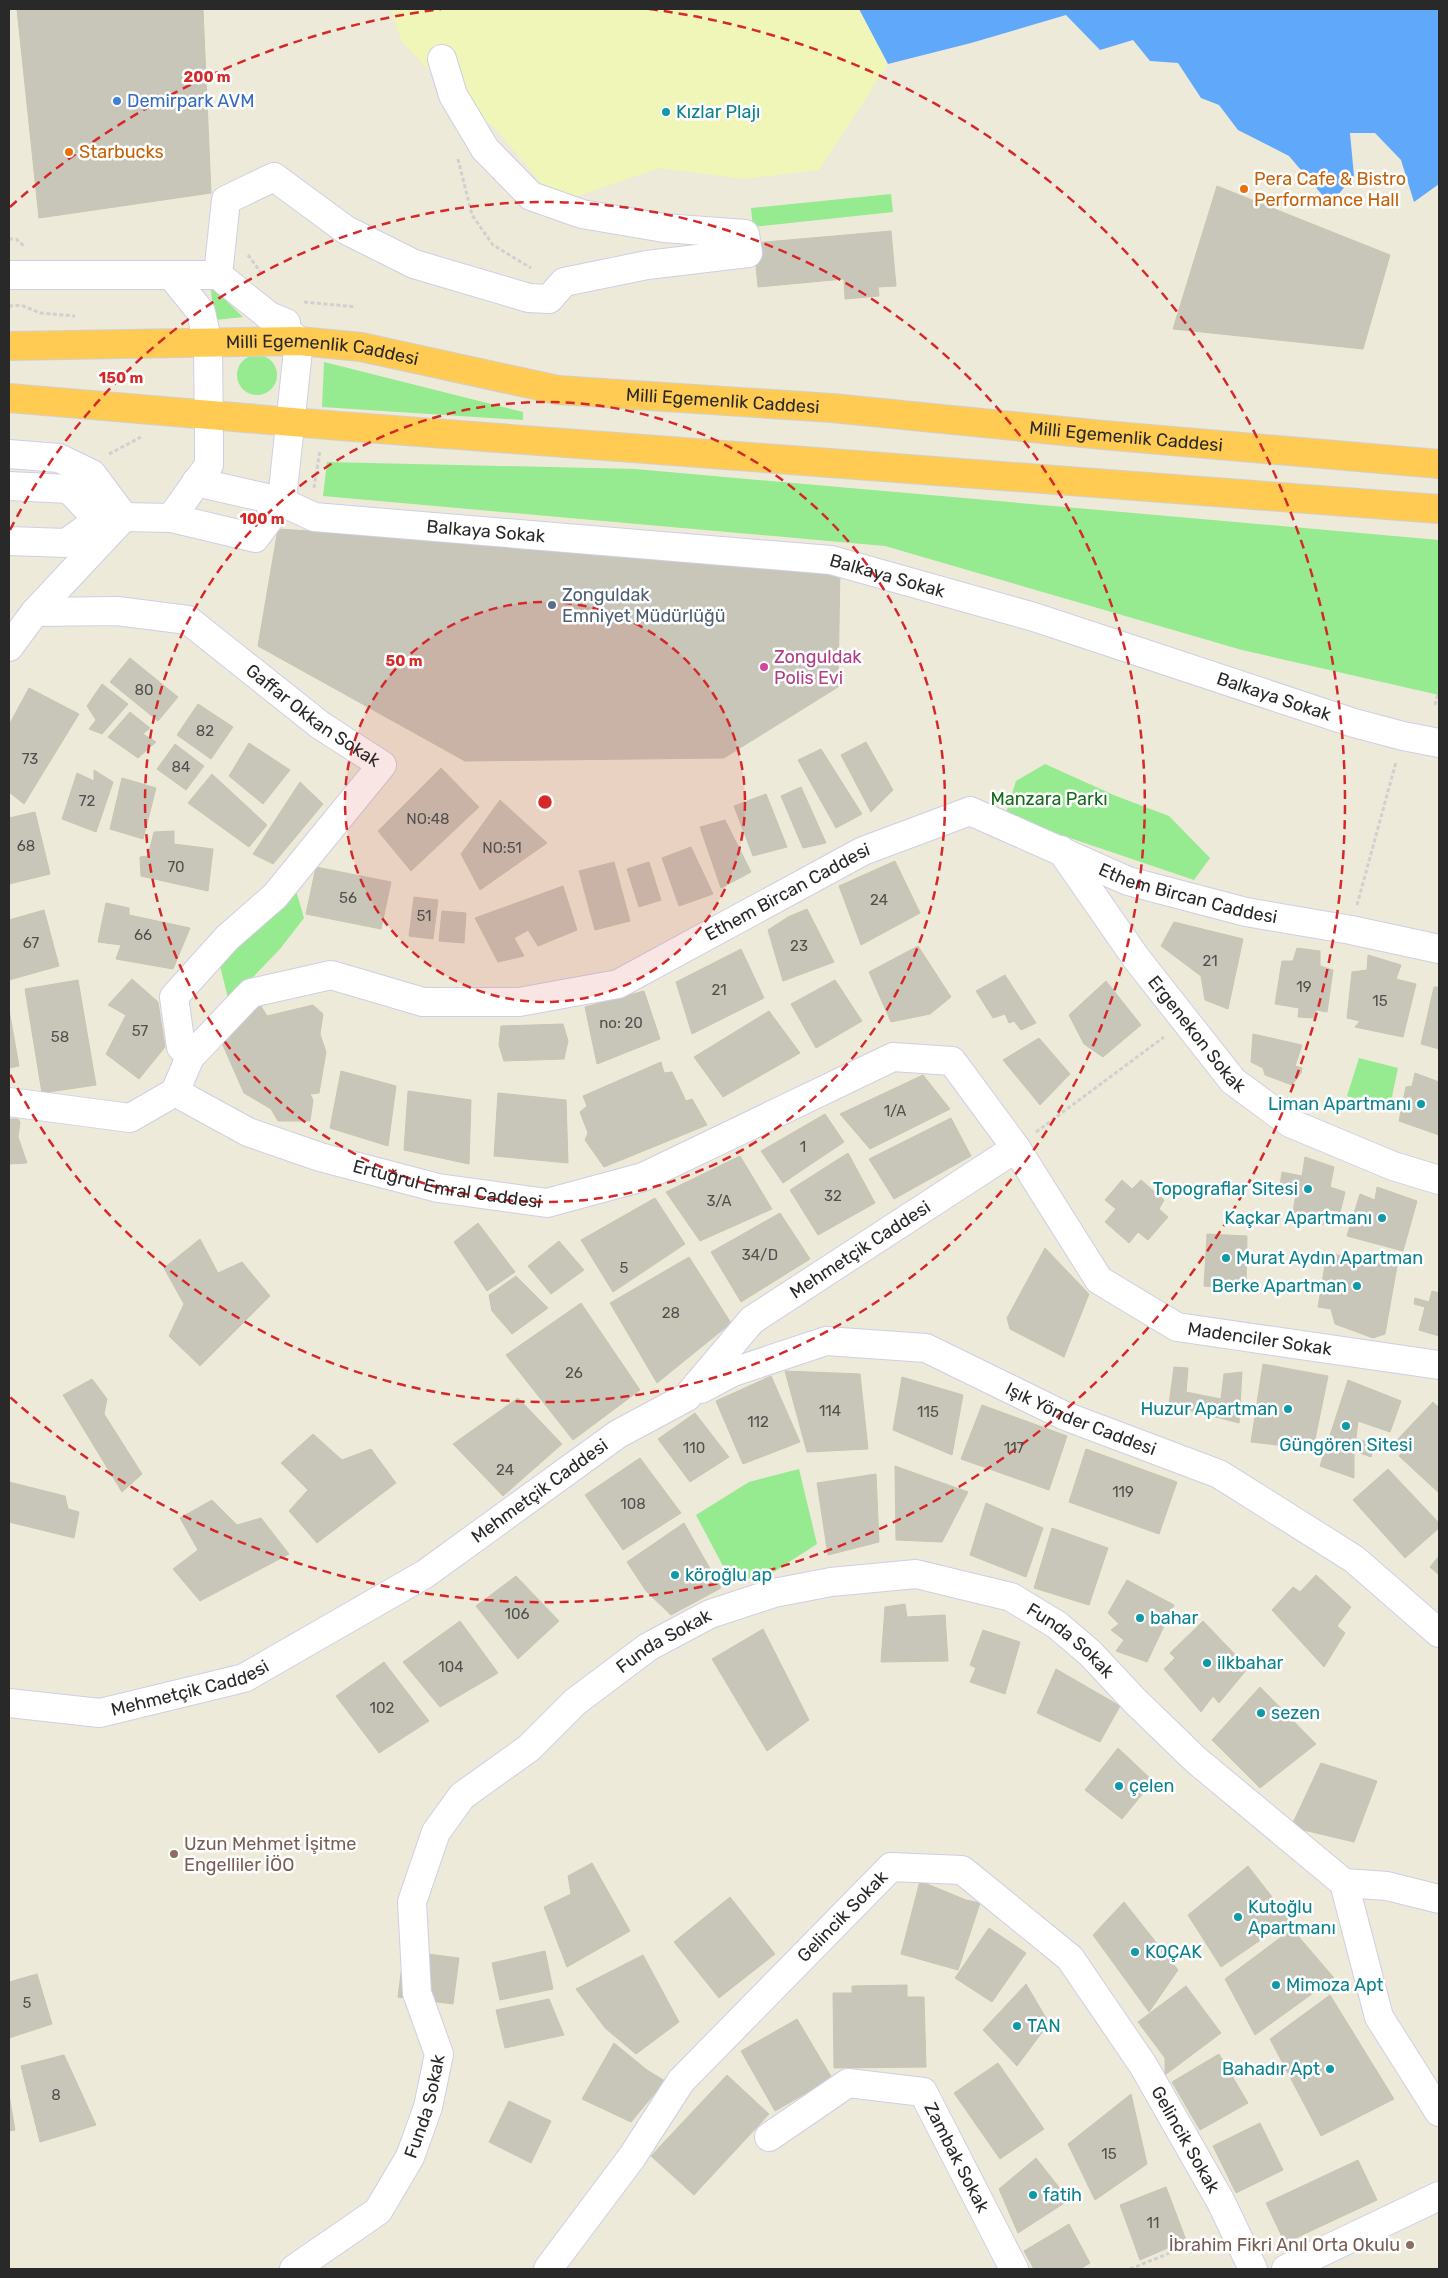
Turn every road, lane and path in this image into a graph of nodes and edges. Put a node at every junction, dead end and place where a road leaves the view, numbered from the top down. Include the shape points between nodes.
1 (442, 59) dead end
2 (171, 274) junction
3 (9, 275) edge
4 (218, 275) junction
5 (9, 306) edge
6 (77, 316) dead end
7 (269, 316) junction
8 (299, 341) junction
9 (208, 344) junction
10 (9, 346) edge
11 (362, 347) junction
12 (9, 398) edge
13 (209, 415) junction
14 (290, 422) junction
15 (143, 435) dead end
16 (321, 445) dead end
17 (9, 454) edge
18 (108, 455) dead end
19 (1439, 464) edge
20 (196, 482) junction
21 (9, 486) edge
22 (280, 501) junction
23 (314, 505) junction
24 (1439, 509) edge
25 (111, 518) junction
26 (171, 518) junction
27 (9, 541) edge
28 (35, 612) junction
29 (9, 648) edge
30 (1439, 690) edge
31 (1435, 705) dead end
32 (1403, 736) junction
33 (1439, 743) edge
34 (1060, 849) junction
35 (1351, 930) junction
36 (1439, 949) edge
37 (1184, 1022) junction
38 (190, 1058) junction
39 (175, 1092) junction
40 (9, 1102) edge
41 (1016, 1148) junction
42 (1439, 1180) edge
43 (1439, 1364) edge
44 (687, 1397) junction
45 (1439, 1633) edge
46 (9, 1703) edge
47 (1344, 1884) junction
48 (1439, 1899) edge
49 (1439, 2112) edge
50 (769, 2138) dead end
51 (1439, 2196) edge
52 (1234, 2228) junction
53 (294, 2269) edge
54 (548, 2269) edge
55 (1014, 2269) edge
56 (1130, 2269) edge
57 (1253, 2269) edge
58 (1286, 2269) edge

1 - 4 street via 453,95 485,149 531,196 582,214 664,228 745,234 748,253 647,265 564,282 549,299 529,298 414,264 346,230 274,177 226,200
2 - 3 street
2 - 4 street
2 - 9 street via 201,312
4 - 7 street
5 - 6 path via 21,305 40,313
7 - 8 street
7 - 11 street
8 - 9 highway, Milli Egemenlik Caddesi
8 - 11 highway, Milli Egemenlik Caddesi
8 - 14 street
9 - 10 highway, Milli Egemenlik Caddesi
9 - 13 street
11 - 19 highway, Milli Egemenlik Caddesi via 558,390 832,408
12 - 13 highway
13 - 14 highway
13 - 20 street via 209,465
14 - 22 street
14 - 24 highway
15 - 18 path
16 - 23 path
17 - 25 street via 59,458 92,474
20 - 22 street
20 - 26 street
21 - 25 street via 70,490
22 - 23 street
22 - 26 street via 254,538
23 - 32 street, Balkaya Sokak via 831,560 1034,617 1354,723
25 - 26 street
25 - 27 street via 66,543
25 - 28 street
28 - 29 street
28 - 38 street, Gaffar Okkan Sokak via 117,611 188,620 320,725 382,765 275,896 228,938 174,997 181,1047
30 - 31 path
32 - 33 street, Balkaya Sokak
32 - 35 path
34 - 35 street, Ethem Bircan Caddesi via 1128,881 1246,912
34 - 37 street, Ergenekon Sokak
34 - 38 street, Ethem Bircan Caddesi via 970,811 863,851 618,984 520,1002 423,1002 331,975 251,993
35 - 36 street, Ethem Bircan Caddesi
37 - 41 path
37 - 42 street, Ergenekon Sokak via 1233,1082 1290,1123 1393,1166
38 - 39 street, Ethem Bircan Caddesi
39 - 40 street via 130,1118
39 - 41 street, Ertuğrul Emral Caddesi via 248,1132 320,1157 438,1188 547,1203 643,1177 893,1057 952,1061
41 - 43 street, Madenciler Sokak via 1099,1280 1177,1328
41 - 44 street, Mehmetçik Caddesi via 752,1320
44 - 45 street, Işık Yönder Caddesi via 733,1372 826,1341 926,1348 1065,1416 1219,1474 1354,1559
44 - 46 street, Mehmetçik Caddesi via 618,1434 425,1574 244,1678 100,1713
47 - 48 street via 1387,1886
47 - 49 street via 1379,2017
47 - 53 street, Funda Sokak via 1196,1760 1090,1653 1057,1625 1011,1597 916,1574 831,1582 774,1593 710,1614 648,1647 575,1702 529,1748 462,1796 436,1832 412,1902 417,1993 439,2054 428,2107 410,2158 378,2211
50 - 55 street, Zambak Sokak via 848,2083 923,2092
51 - 58 street
52 - 54 street, Gelincik Sokak via 1143,2065 1070,1958 962,1870 891,1867 681,2081 632,2158
52 - 56 path
52 - 57 street, Gelincik Sokak

